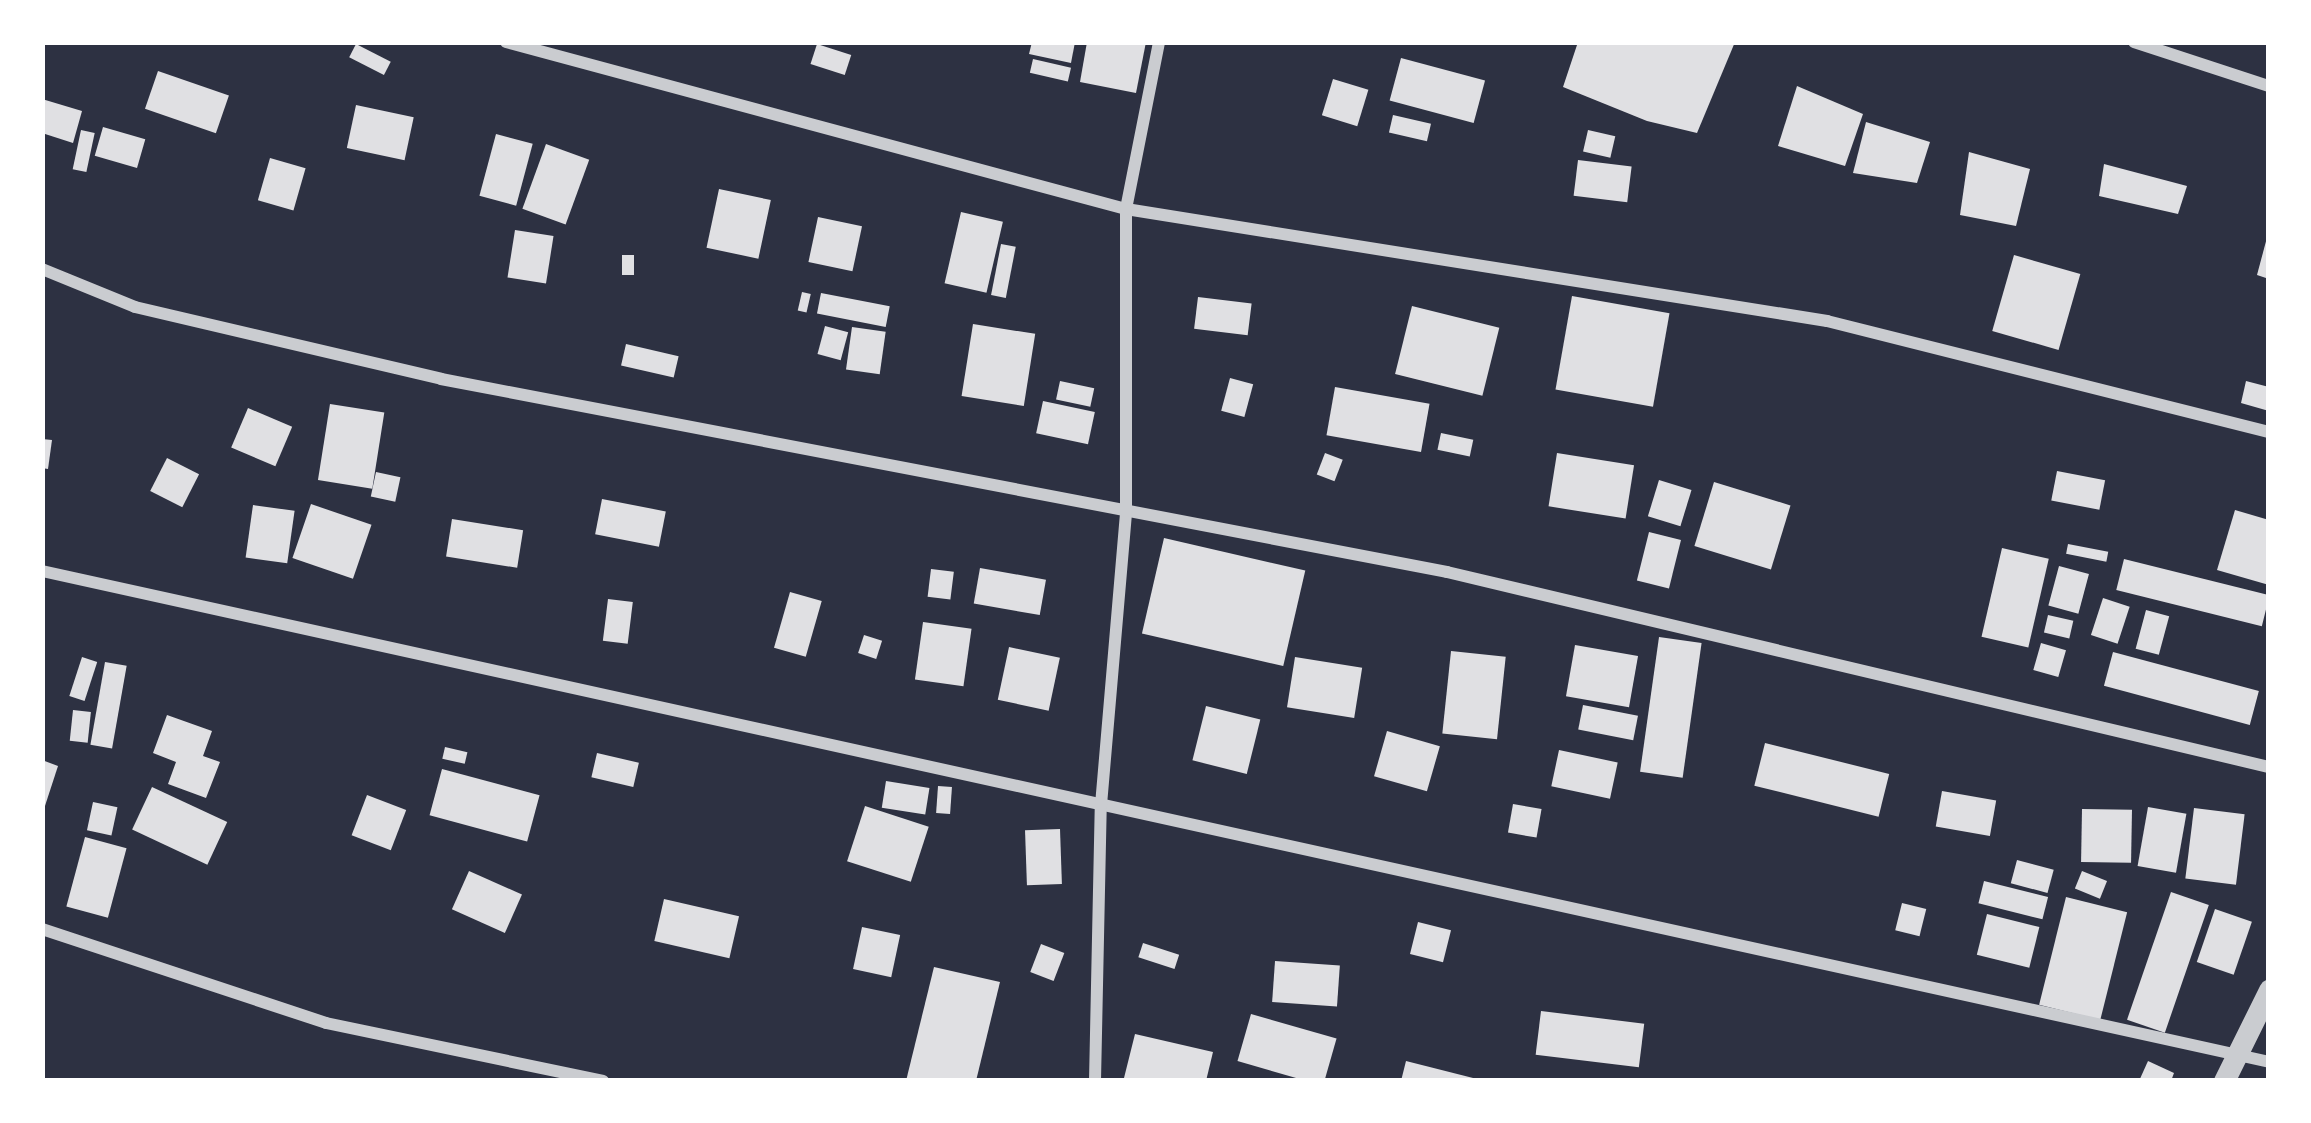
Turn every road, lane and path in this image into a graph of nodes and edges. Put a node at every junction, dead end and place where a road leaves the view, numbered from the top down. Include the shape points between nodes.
1 (506, 42) edge
2 (1159, 42) edge
3 (2134, 42) edge
4 (2269, 86) edge
5 (1126, 209) junction
6 (42, 269) edge
7 (2269, 432) edge
8 (1126, 511) junction
9 (42, 571) edge
10 (2269, 767) edge
11 (1101, 806) junction
12 (42, 929) edge
13 (2269, 990) edge
14 (2237, 1053) junction
15 (2269, 1062) edge
16 (603, 1081) edge
17 (1095, 1081) edge
18 (2224, 1081) edge

1 - 5 street
2 - 5 street
3 - 4 street
5 - 7 street via 1827,321
5 - 8 street
6 - 8 street via 136,307 441,379
8 - 10 street via 1447,572
8 - 11 street
9 - 11 street
11 - 14 street
11 - 17 street
12 - 16 street via 326,1024
13 - 14 street
14 - 15 street
14 - 18 street

